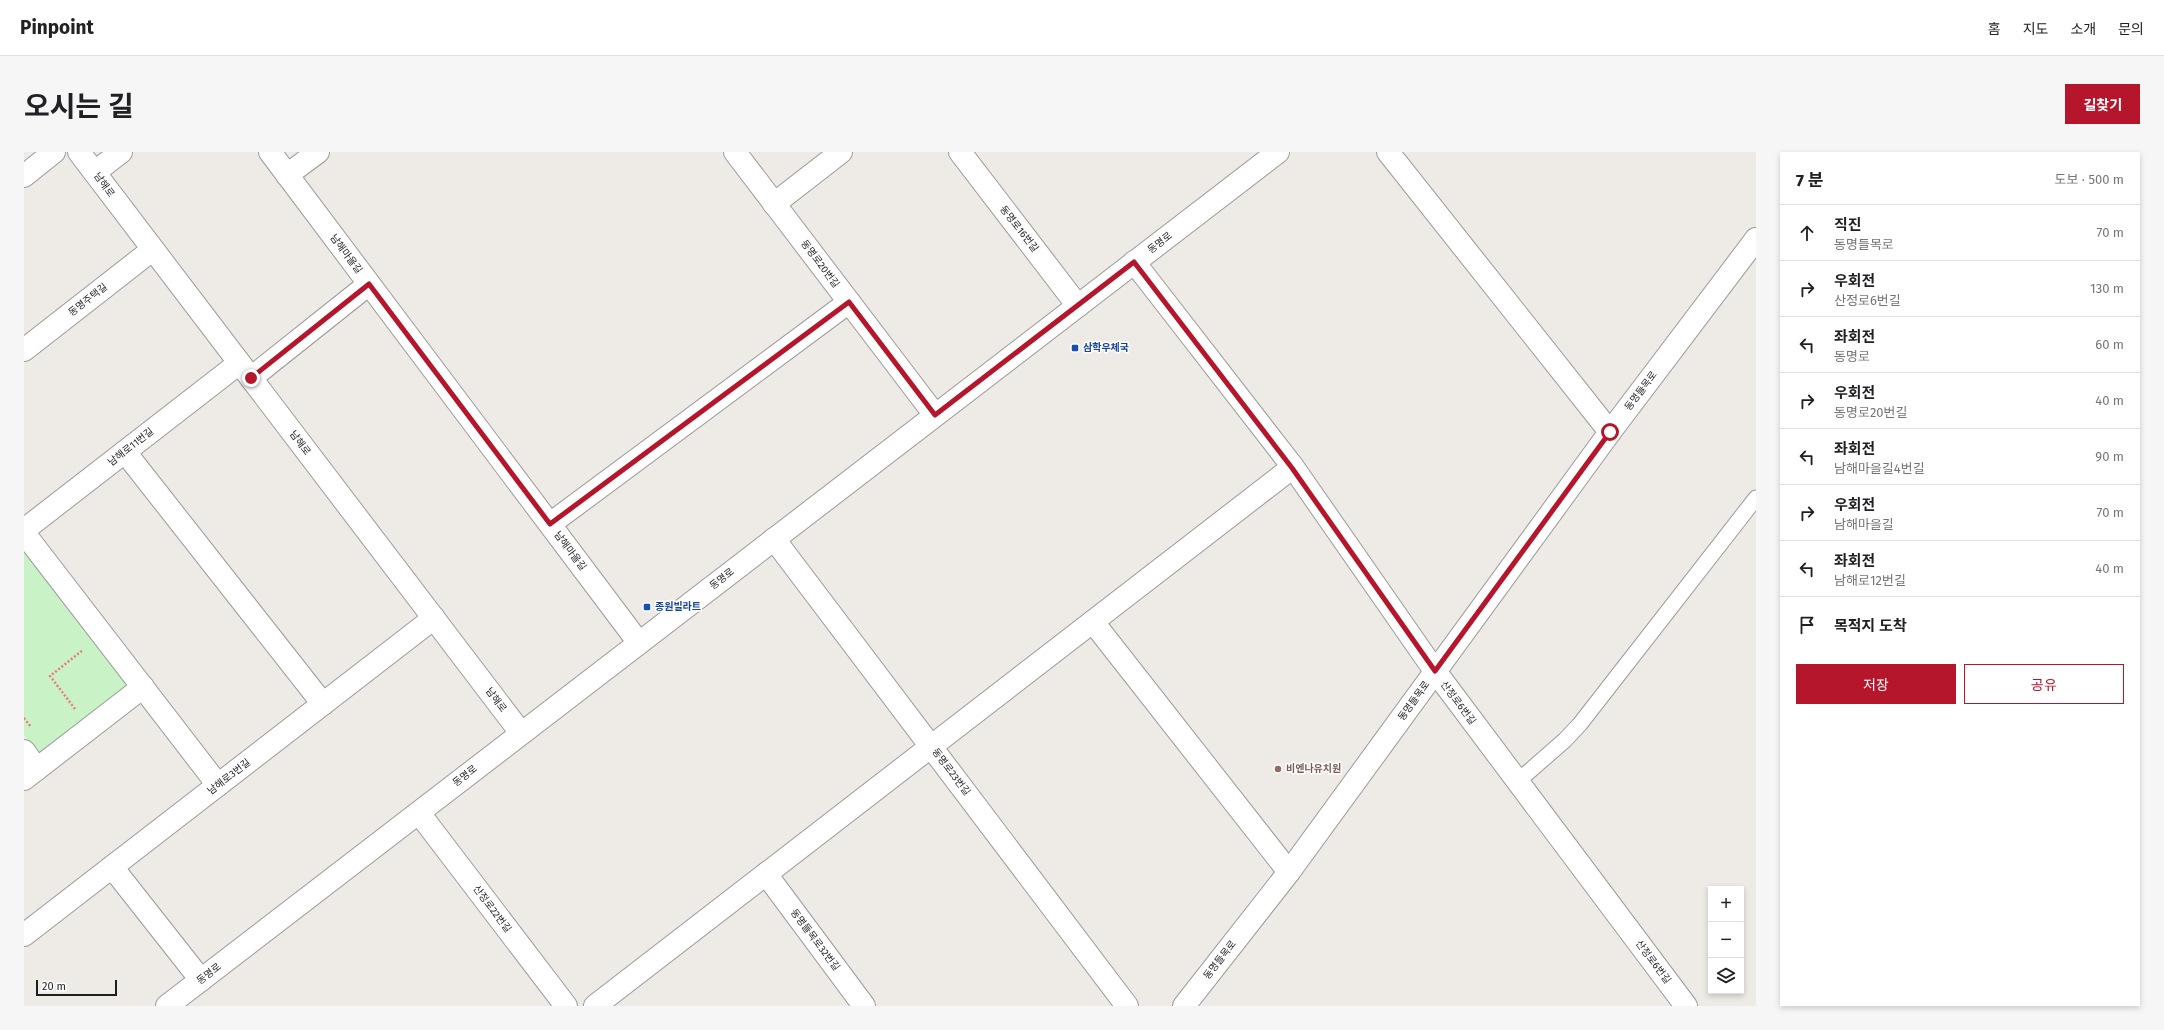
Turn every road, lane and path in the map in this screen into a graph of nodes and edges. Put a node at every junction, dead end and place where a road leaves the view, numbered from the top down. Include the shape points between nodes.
1 (54, 152) edge
2 (79, 152) edge
3 (121, 152) edge
4 (270, 152) edge
5 (318, 152) edge
6 (735, 152) edge
7 (841, 152) edge
8 (960, 152) edge
9 (1278, 152) edge
10 (1388, 152) edge
11 (95, 172) junction
12 (287, 175) junction
13 (24, 176) edge
14 (774, 204) junction
15 (1756, 239) edge
16 (152, 250) junction
17 (1134, 262) junction
18 (369, 284) junction
19 (849, 302) junction
20 (1078, 306) junction
21 (24, 350) edge
22 (245, 371) junction
23 (935, 415) junction
24 (1610, 432) junction
25 (125, 452) junction
26 (1292, 468) junction
27 (1756, 498) edge
28 (550, 524) junction
29 (24, 530) edge
30 (24, 533) edge
31 (774, 539) junction
32 (434, 618) junction
33 (1093, 622) junction
34 (639, 643) junction
35 (88, 646) dead end
36 (1435, 671) junction
37 (143, 687) junction
38 (323, 704) junction
39 (77, 711) dead end
40 (521, 733) junction
41 (932, 746) junction
42 (24, 752) edge
43 (31, 774) edge
44 (1517, 782) junction
45 (218, 785) junction
46 (419, 813) junction
47 (112, 867) junction
48 (1289, 872) junction
49 (766, 874) junction
50 (24, 936) edge
51 (201, 980) junction
52 (167, 1006) edge
53 (566, 1006) edge
54 (594, 1006) edge
55 (864, 1006) edge
56 (1127, 1006) edge
57 (1184, 1006) edge
58 (1686, 1006) edge

1 - 13 street
2 - 11 street, 남해로
3 - 11 street
4 - 12 street, 남해마을길
5 - 12 street
6 - 14 street, 동명로20번길
7 - 14 street
8 - 20 street, 동명로16번길
9 - 17 street, 동명로
10 - 24 street
11 - 16 street, 남해로
12 - 18 street, 남해마을길
14 - 19 street, 동명로20번길
15 - 24 street, 동명들목로
16 - 21 street, 동명주택길
16 - 22 street, 남해로
17 - 20 street, 동명로
17 - 26 street, 산정로6번길
18 - 22 street, 남해로11번길
18 - 28 street, 남해마을길
19 - 23 street, 동명로20번길
19 - 28 street
20 - 23 street, 동명로
22 - 25 street, 남해로11번길
22 - 32 street, 남해로
23 - 31 street, 동명로
24 - 36 street, 동명들목로
25 - 29 street, 남해로11번길
25 - 38 street
26 - 33 street
26 - 36 street, 산정로6번길
27 - 44 lane via 1580,724
28 - 34 street, 남해마을길
30 - 37 street
31 - 34 street, 동명로
31 - 41 street, 동명로23번길
32 - 38 street, 남해로3번길
32 - 40 street, 남해로
33 - 41 street
33 - 48 street
34 - 40 street, 동명로
35 - 39 path via 50,676
36 - 44 street, 산정로6번길
36 - 48 street, 동명들목로
37 - 43 street
37 - 45 street
38 - 45 street, 남해로3번길
40 - 46 street, 동명로
41 - 49 street
41 - 56 street, 동명로23번길
42 - 43 street
44 - 58 street, 산정로6번길
45 - 47 street, 남해로3번길
46 - 51 street, 동명로
46 - 53 street, 산정로22번길
47 - 50 street, 남해로3번길
47 - 51 street
48 - 57 street, 동명들목로
49 - 54 street
49 - 55 street, 동명들목로32번길
51 - 52 street, 동명로

